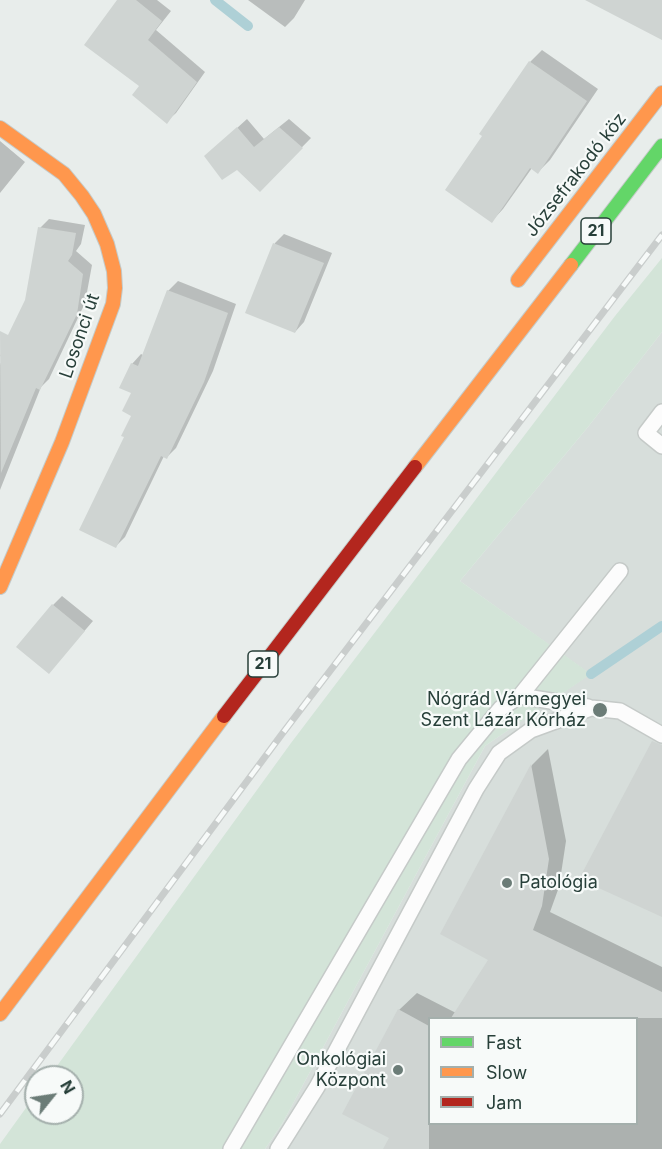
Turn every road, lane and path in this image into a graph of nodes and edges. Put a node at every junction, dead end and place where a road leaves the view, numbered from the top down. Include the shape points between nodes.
1 (662, 93) edge
2 (0, 128) edge
3 (662, 146) edge
4 (519, 280) dead end
5 (662, 412) edge
6 (662, 446) edge
7 (620, 571) dead end
8 (0, 586) edge
9 (520, 696) junction
10 (591, 708) junction
11 (662, 735) edge
12 (0, 1014) edge
13 (231, 1149) edge
14 (278, 1149) edge

1 - 4 main road, Józsefrakodó köz
2 - 8 main road, Losonci út via 64,174 94,214 107,244 115,288 62,442
3 - 12 main road, 21 via 260,668
5 - 6 lane via 646,433
7 - 9 lane
9 - 10 lane
9 - 13 lane via 501,708 459,759
10 - 11 lane via 620,711
10 - 14 lane via 531,730 500,753 476,789 317,1088

